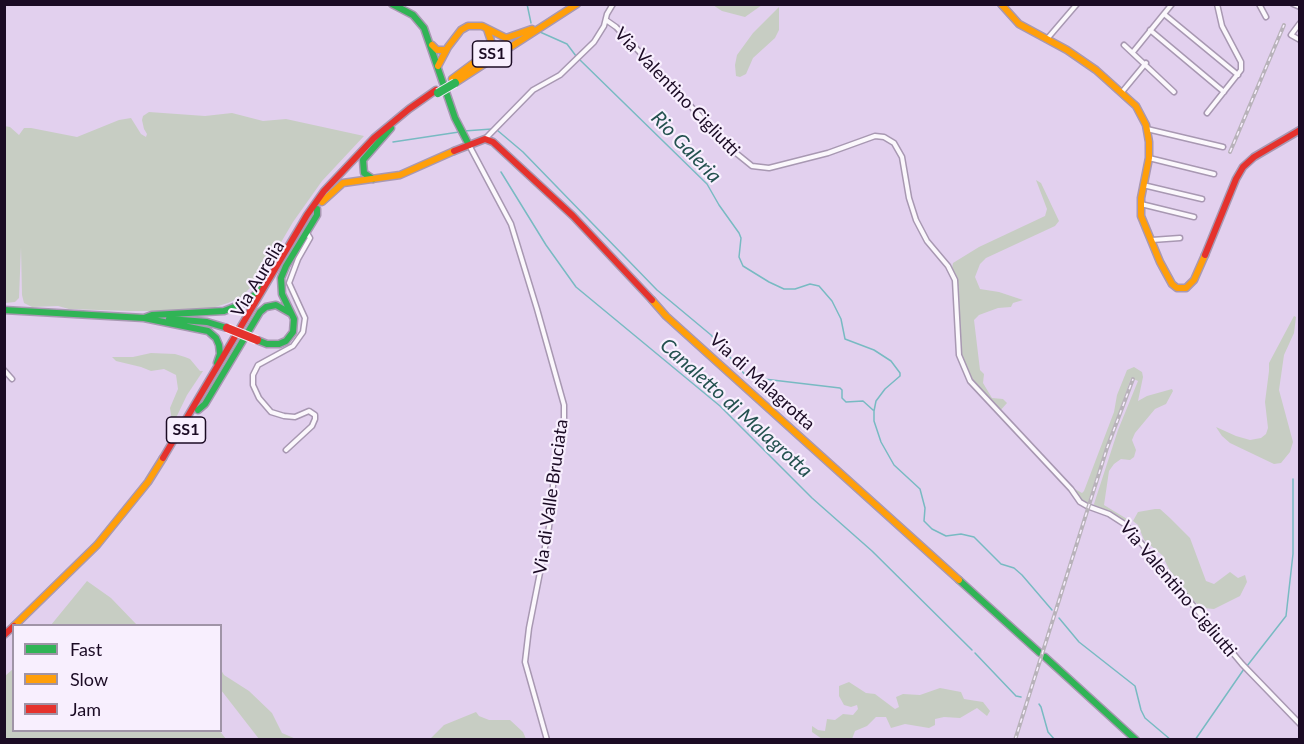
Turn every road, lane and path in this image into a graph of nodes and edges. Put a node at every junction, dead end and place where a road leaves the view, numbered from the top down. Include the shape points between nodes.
1 (392, 4) edge
2 (570, 4) edge
3 (578, 4) edge
4 (614, 4) edge
5 (1001, 4) edge
6 (1077, 4) edge
7 (1172, 4) edge
8 (1217, 4) edge
9 (1259, 4) edge
10 (1293, 4) edge
11 (1299, 7) edge
12 (1164, 14) junction
13 (1266, 17) dead end
14 (550, 20) junction
15 (606, 20) junction
16 (1299, 22) edge
17 (486, 28) junction
18 (1150, 30) junction
19 (531, 32) junction
20 (1047, 40) junction
21 (1299, 40) edge
22 (1124, 45) dead end
23 (442, 52) junction
24 (1133, 52) junction
25 (1146, 63) junction
26 (1238, 75) junction
27 (453, 81) junction
28 (437, 92) junction
29 (1122, 92) junction
30 (1174, 92) dead end
31 (1224, 92) junction
32 (1207, 113) dead end
33 (392, 128) junction
34 (1147, 129) junction
35 (1299, 130) edge
36 (489, 135) junction
37 (469, 145) junction
38 (1223, 147) dead end
39 (1149, 158) junction
40 (1214, 174) dead end
41 (375, 179) junction
42 (1143, 184) junction
43 (1202, 199) dead end
44 (1141, 204) junction
45 (319, 206) junction
46 (307, 215) junction
47 (1194, 217) dead end
48 (306, 232) junction
49 (1180, 238) dead end
50 (1152, 240) junction
51 (4, 310) edge
52 (293, 317) junction
53 (144, 318) junction
54 (4, 370) edge
55 (12, 379) dead end
56 (198, 410) junction
57 (188, 419) junction
58 (286, 450) dead end
59 (16, 624) edge
60 (22, 624) edge
61 (1299, 724) edge
62 (547, 740) edge
63 (1136, 740) edge

1 - 23 main road via 419,20 432,45
2 - 14 main road, Via Aurelia / SS1
3 - 14 main road, Via Aurelia / SS1
4 - 15 street
5 - 20 main road via 1019,24
6 - 20 street
7 - 12 street
8 - 26 street via 1222,26 1241,62
9 - 13 street
10 - 11 street
12 - 18 street
12 - 26 street
14 - 19 main road, Via Aurelia / SS1
15 - 36 street, Via Valentino Cigliutti via 600,34 569,67 533,90
15 - 61 street, Via Valentino Cigliutti via 752,166 769,168 877,136 896,145 916,220 954,277 959,355 970,381 1080,502 1126,525 1245,668
16 - 21 street via 1291,35
17 - 19 main road via 506,38
17 - 23 main road via 468,26
17 - 27 main road via 491,39 487,53
18 - 24 street
18 - 31 street
19 - 27 main road, Via Aurelia / SS1
20 - 29 main road via 1067,50
22 - 24 street
23 - 37 main road via 438,66 455,118
24 - 25 street
25 - 29 street
25 - 30 street
26 - 31 street
27 - 28 main road, Via Aurelia / SS1, bridge
28 - 33 main road, Via Aurelia / SS1
28 - 46 main road, Via Aurelia / SS1 via 409,108 367,145
29 - 34 main road via 1136,106
31 - 32 street
33 - 41 main road via 362,162 364,173
33 - 45 main road, Via Aurelia / SS1 via 352,166
34 - 38 street
34 - 39 main road
35 - 50 main road via 1254,157 1239,173 1189,286 1174,286
36 - 37 main road
36 - 63 main road, Via di Malagrotta via 573,216 666,316
37 - 41 main road via 411,172
37 - 62 street, Via di Valle Bruciata via 511,224 564,405 547,542 525,662
39 - 40 street
39 - 42 main road
41 - 45 main road via 343,183
42 - 43 street
42 - 44 main road
44 - 47 street
44 - 50 main road via 1142,220
45 - 48 main road
45 - 56 main road, Via Aurelia / SS1
46 - 53 main road via 263,286 247,302 218,312
46 - 57 main road, Via Aurelia / SS1
48 - 52 main road via 281,280 282,294
48 - 58 street via 310,238 289,282 305,318 303,332 293,346 257,366 253,377 259,398 273,413 294,417 309,411 315,414 313,424
49 - 50 street
51 - 53 main road
52 - 53 main road, bridge via 293,331 285,341 271,344 198,321
52 - 56 main road via 277,305 262,310
53 - 57 main road via 204,329 219,343 219,359
54 - 55 street
56 - 60 main road, Via Aurelia / SS1 via 134,509
57 - 59 main road, Via Aurelia / SS1 via 119,519

